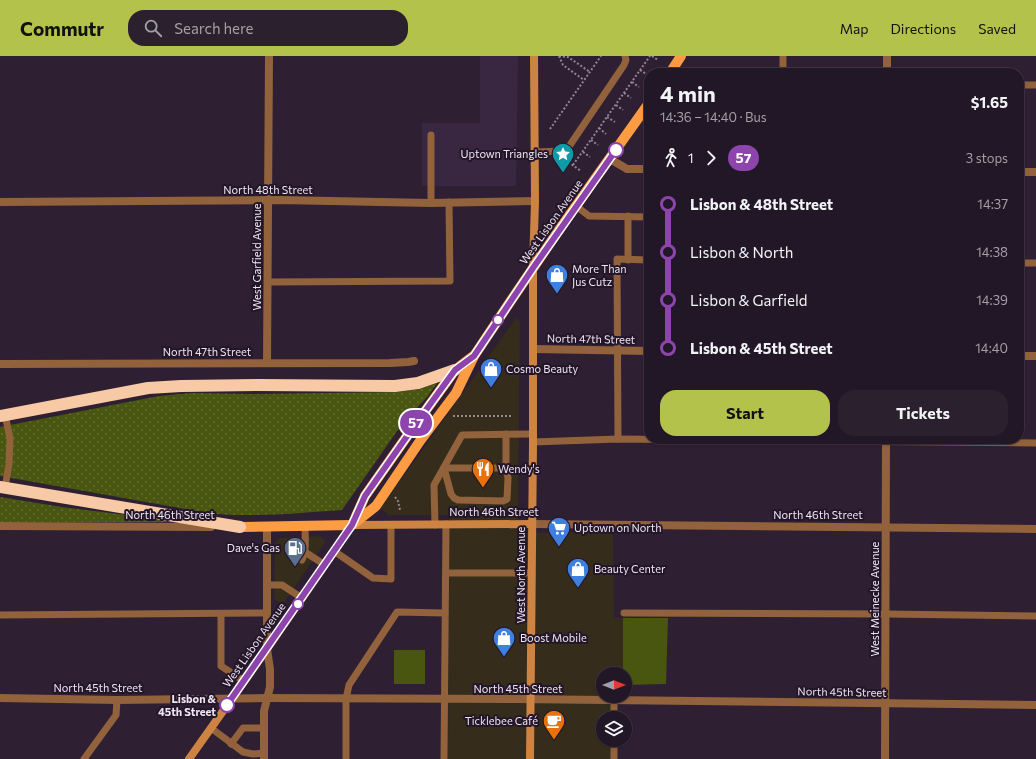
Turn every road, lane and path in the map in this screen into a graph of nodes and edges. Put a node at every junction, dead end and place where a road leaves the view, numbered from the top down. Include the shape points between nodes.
1 (270, 56) edge
2 (534, 56) edge
3 (559, 56) edge
4 (602, 56) edge
5 (625, 56) edge
6 (651, 56) edge
7 (682, 56) edge
8 (783, 56) edge
9 (887, 56) edge
10 (658, 60) dead end
11 (674, 68) edge
12 (783, 68) edge
13 (887, 68) edge
14 (640, 70) junction
15 (590, 72) junction
16 (644, 72) edge
17 (584, 80) junction
18 (632, 82) junction
19 (1024, 85) edge
20 (1036, 85) edge
21 (639, 87) dead end
22 (624, 93) junction
23 (631, 98) dead end
24 (616, 105) junction
25 (623, 110) dead end
26 (644, 116) edge
27 (608, 117) junction
28 (615, 122) dead end
29 (599, 128) junction
30 (550, 129) dead end
31 (606, 134) dead end
32 (431, 135) dead end
33 (591, 140) junction
34 (598, 145) dead end
35 (535, 152) junction
36 (582, 152) junction
37 (562, 157) dead end
38 (590, 157) dead end
39 (610, 158) junction
40 (573, 165) junction
41 (644, 169) edge
42 (581, 171) dead end
43 (1024, 172) edge
44 (1036, 172) edge
45 (268, 200) junction
46 (535, 201) junction
47 (0, 202) edge
48 (445, 202) junction
49 (431, 203) junction
50 (576, 206) junction
51 (628, 216) junction
52 (644, 217) edge
53 (628, 260) junction
54 (644, 260) edge
55 (1024, 263) edge
56 (1036, 263) edge
57 (533, 268) junction
58 (268, 282) junction
59 (532, 349) junction
60 (617, 350) junction
61 (644, 351) edge
62 (474, 356) junction
63 (1024, 356) edge
64 (1036, 356) edge
65 (414, 360) dead end
66 (267, 363) junction
67 (0, 364) edge
68 (455, 370) junction
69 (3, 416) edge
70 (450, 416) dead end
71 (511, 416) dead end
72 (506, 434) junction
73 (533, 438) junction
74 (618, 440) junction
75 (644, 440) edge
76 (1024, 443) edge
77 (1036, 443) edge
78 (886, 444) edge
79 (444, 468) junction
80 (506, 468) junction
81 (3, 487) edge
82 (392, 495) dead end
83 (400, 510) dead end
84 (435, 524) junction
85 (446, 524) junction
86 (532, 524) junction
87 (352, 525) junction
88 (391, 525) junction
89 (0, 526) edge
90 (267, 526) junction
91 (305, 526) junction
92 (240, 527) junction
93 (886, 527) junction
94 (1036, 529) edge
95 (334, 550) junction
96 (305, 552) junction
97 (300, 558) dead end
98 (324, 565) junction
99 (446, 573) junction
100 (532, 573) junction
101 (267, 585) junction
102 (302, 598) junction
103 (445, 613) junction
104 (624, 613) dead end
105 (221, 614) junction
106 (267, 614) junction
107 (886, 614) junction
108 (0, 615) edge
109 (1036, 616) edge
110 (267, 648) junction
111 (244, 682) junction
112 (0, 698) edge
113 (232, 698) junction
114 (267, 698) junction
115 (346, 698) junction
116 (444, 699) junction
117 (117, 700) junction
118 (530, 700) junction
119 (596, 700) edge
120 (632, 700) edge
121 (885, 703) junction
122 (1036, 705) edge
123 (211, 728) junction
124 (264, 728) junction
125 (231, 744) junction
126 (614, 747) edge
127 (264, 756) edge
128 (84, 759) edge
129 (189, 759) edge
130 (346, 759) edge
131 (444, 759) edge
132 (530, 759) edge
133 (614, 759) edge
134 (885, 759) edge

1 - 45 street, West Garfield Avenue
2 - 35 main road, West North Avenue
3 - 15 path via 568,57
3 - 17 path via 563,65
4 - 15 path
5 - 35 lane via 624,65 568,148 564,151
6 - 10 path
6 - 14 path
7 - 11 main road
8 - 12 lane
9 - 13 street
14 - 16 path
14 - 18 path
15 - 17 path
17 - 30 path
18 - 21 path
18 - 22 path
19 - 20 lane
22 - 23 path
22 - 24 path
24 - 25 path
24 - 27 path
26 - 39 main road, West Lisbon Avenue
27 - 28 path
27 - 29 path
29 - 31 path
29 - 33 path
32 - 49 lane
33 - 34 path
33 - 36 path
35 - 46 main road, West North Avenue
36 - 38 path
36 - 40 path
37 - 40 path
39 - 41 street via 627,169
39 - 50 main road, West Lisbon Avenue
40 - 42 path
43 - 44 street
45 - 47 street, North 48th Street
45 - 49 street, North 48th Street
45 - 58 street, West Garfield Avenue
46 - 48 street, North 48th Street
46 - 57 main road, West North Avenue
48 - 49 street, North 48th Street
48 - 58 lane via 450,281
50 - 51 lane via 590,216
50 - 57 main road, West Lisbon Avenue
51 - 52 lane
51 - 53 lane
53 - 54 lane
53 - 60 lane via 617,259
55 - 56 lane
57 - 59 main road, West North Avenue
57 - 62 main road, West Lisbon Avenue
58 - 66 street, West Garfield Avenue
59 - 60 street, North 47th Street
59 - 73 main road, West North Avenue
60 - 61 street, North 47th Street
60 - 74 lane
62 - 68 main road, West Lisbon Avenue
62 - 87 main road, West Lisbon Avenue via 456,394 376,506
63 - 64 street
65 - 66 street, North 47th Street via 390,363
66 - 67 street, North 47th Street
68 - 69 highway via 418,383 395,386 258,385 148,388
68 - 87 main road, West Lisbon Avenue via 365,496
69 - 81 lane via 10,438 9,464
70 - 71 path
72 - 73 lane
72 - 79 lane via 462,435
72 - 80 lane
73 - 74 lane
73 - 86 main road, West North Avenue
74 - 75 lane
76 - 77 lane
78 - 93 street, West Meinecke Avenue
79 - 80 lane
79 - 80 lane via 454,498 502,501 507,499
79 - 84 lane via 434,485
81 - 92 highway
82 - 83 path via 398,500
84 - 85 main road, North 46th Street
84 - 88 main road, North 46th Street
85 - 86 main road, North 46th Street
85 - 99 lane
86 - 93 street, North 46th Street
86 - 100 main road, West North Avenue
87 - 88 main road, North 46th Street
87 - 91 main road, North 46th Street
87 - 95 main road, West Lisbon Avenue
88 - 95 lane via 391,579 373,578
89 - 92 street, North 46th Street
90 - 91 main road, North 46th Street
90 - 92 main road, North 46th Street
90 - 101 street
91 - 96 lane
93 - 94 street, North 46th Street
93 - 107 street, West Meinecke Avenue
95 - 98 main road, West Lisbon Avenue
96 - 97 lane
96 - 98 lane
98 - 102 main road, West Lisbon Avenue
99 - 100 lane
99 - 103 lane
100 - 118 main road, West North Avenue
101 - 102 lane via 285,581
101 - 106 street
102 - 110 main road, West Lisbon Avenue
103 - 115 lane via 397,612 349,685
103 - 116 lane
104 - 107 lane
105 - 106 lane
105 - 108 lane
105 - 111 lane via 221,666
106 - 110 street
107 - 109 lane
107 - 121 street, West Meinecke Avenue
110 - 111 main road, West Lisbon Avenue
110 - 114 street via 270,687
111 - 113 main road, West Lisbon Avenue
112 - 117 street, North 45th Street
113 - 114 street, North 45th Street
113 - 117 street, North 45th Street
113 - 123 main road, West Lisbon Avenue
114 - 115 street, North 45th Street
114 - 124 street
115 - 116 street, North 45th Street
115 - 130 lane
116 - 118 street, North 45th Street
116 - 131 lane
117 - 128 lane via 116,715
118 - 119 street, North 45th Street
118 - 132 main road, West North Avenue
120 - 121 street, North 45th Street
121 - 122 street, North 45th Street
121 - 134 street, West Meinecke Avenue
123 - 125 lane
123 - 129 main road, West Lisbon Avenue
124 - 125 lane via 243,728
124 - 127 street
125 - 127 lane via 243,752
126 - 133 lane

